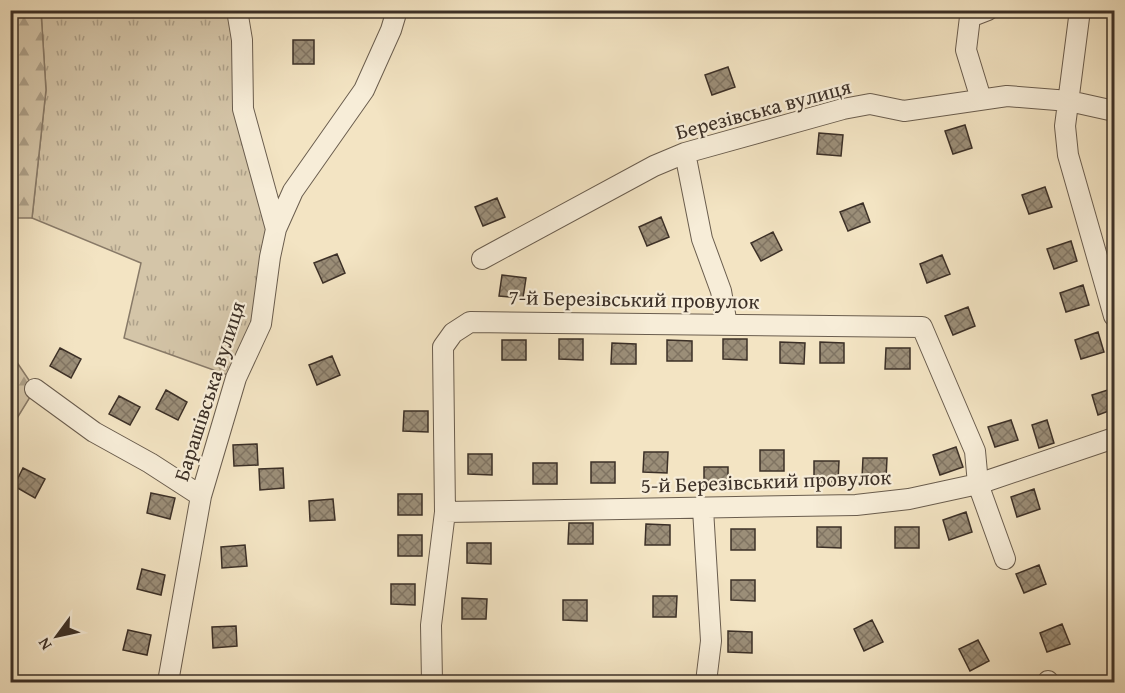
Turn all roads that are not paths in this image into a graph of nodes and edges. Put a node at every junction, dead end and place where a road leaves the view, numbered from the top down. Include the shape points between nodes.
1 (237, 10) edge
2 (397, 10) edge
3 (988, 10) edge
4 (1080, 10) edge
5 (981, 99) junction
6 (1070, 101) junction
7 (1114, 111) edge
8 (685, 153) junction
9 (256, 156) junction
10 (301, 179) junction
11 (276, 229) junction
12 (482, 259) dead end
13 (1114, 316) edge
14 (727, 325) junction
15 (35, 389) dead end
16 (1114, 438) edge
17 (978, 484) junction
18 (201, 496) junction
19 (703, 509) junction
20 (446, 512) junction
21 (1005, 560) dead end
22 (168, 682) edge
23 (432, 682) edge
24 (706, 682) edge

1 - 9 street, Барашівська вулиця via 242,40 243,109
2 - 10 street via 364,90
3 - 5 street via 970,17 966,50
4 - 6 street
5 - 6 street, Березівська вулиця via 1007,96
5 - 8 street, Березівська вулиця via 904,111 870,105 843,109
6 - 7 street, Березівська вулиця
6 - 13 street via 1065,126 1068,155
8 - 12 street, Березівська вулиця
8 - 14 street via 702,239 721,291
9 - 10 street via 278,180 286,183
9 - 11 street, Барашівська вулиця
10 - 11 street
11 - 18 street, Барашівська вулиця via 261,324 236,378
14 - 17 street, 7-й Березівський провулок via 922,327 975,451
14 - 20 street, 7-й Березівський провулок via 470,321 453,333 443,347
15 - 18 street via 94,432
16 - 17 street, 5-й Березівський провулок
17 - 19 street, 5-й Березівський провулок via 909,499 855,505
17 - 21 street, 7-й Березівський провулок
18 - 22 street, Барашівська вулиця
19 - 20 street, 5-й Березівський провулок
19 - 24 street via 711,641
20 - 23 street, 7-й Березівський провулок via 431,625

